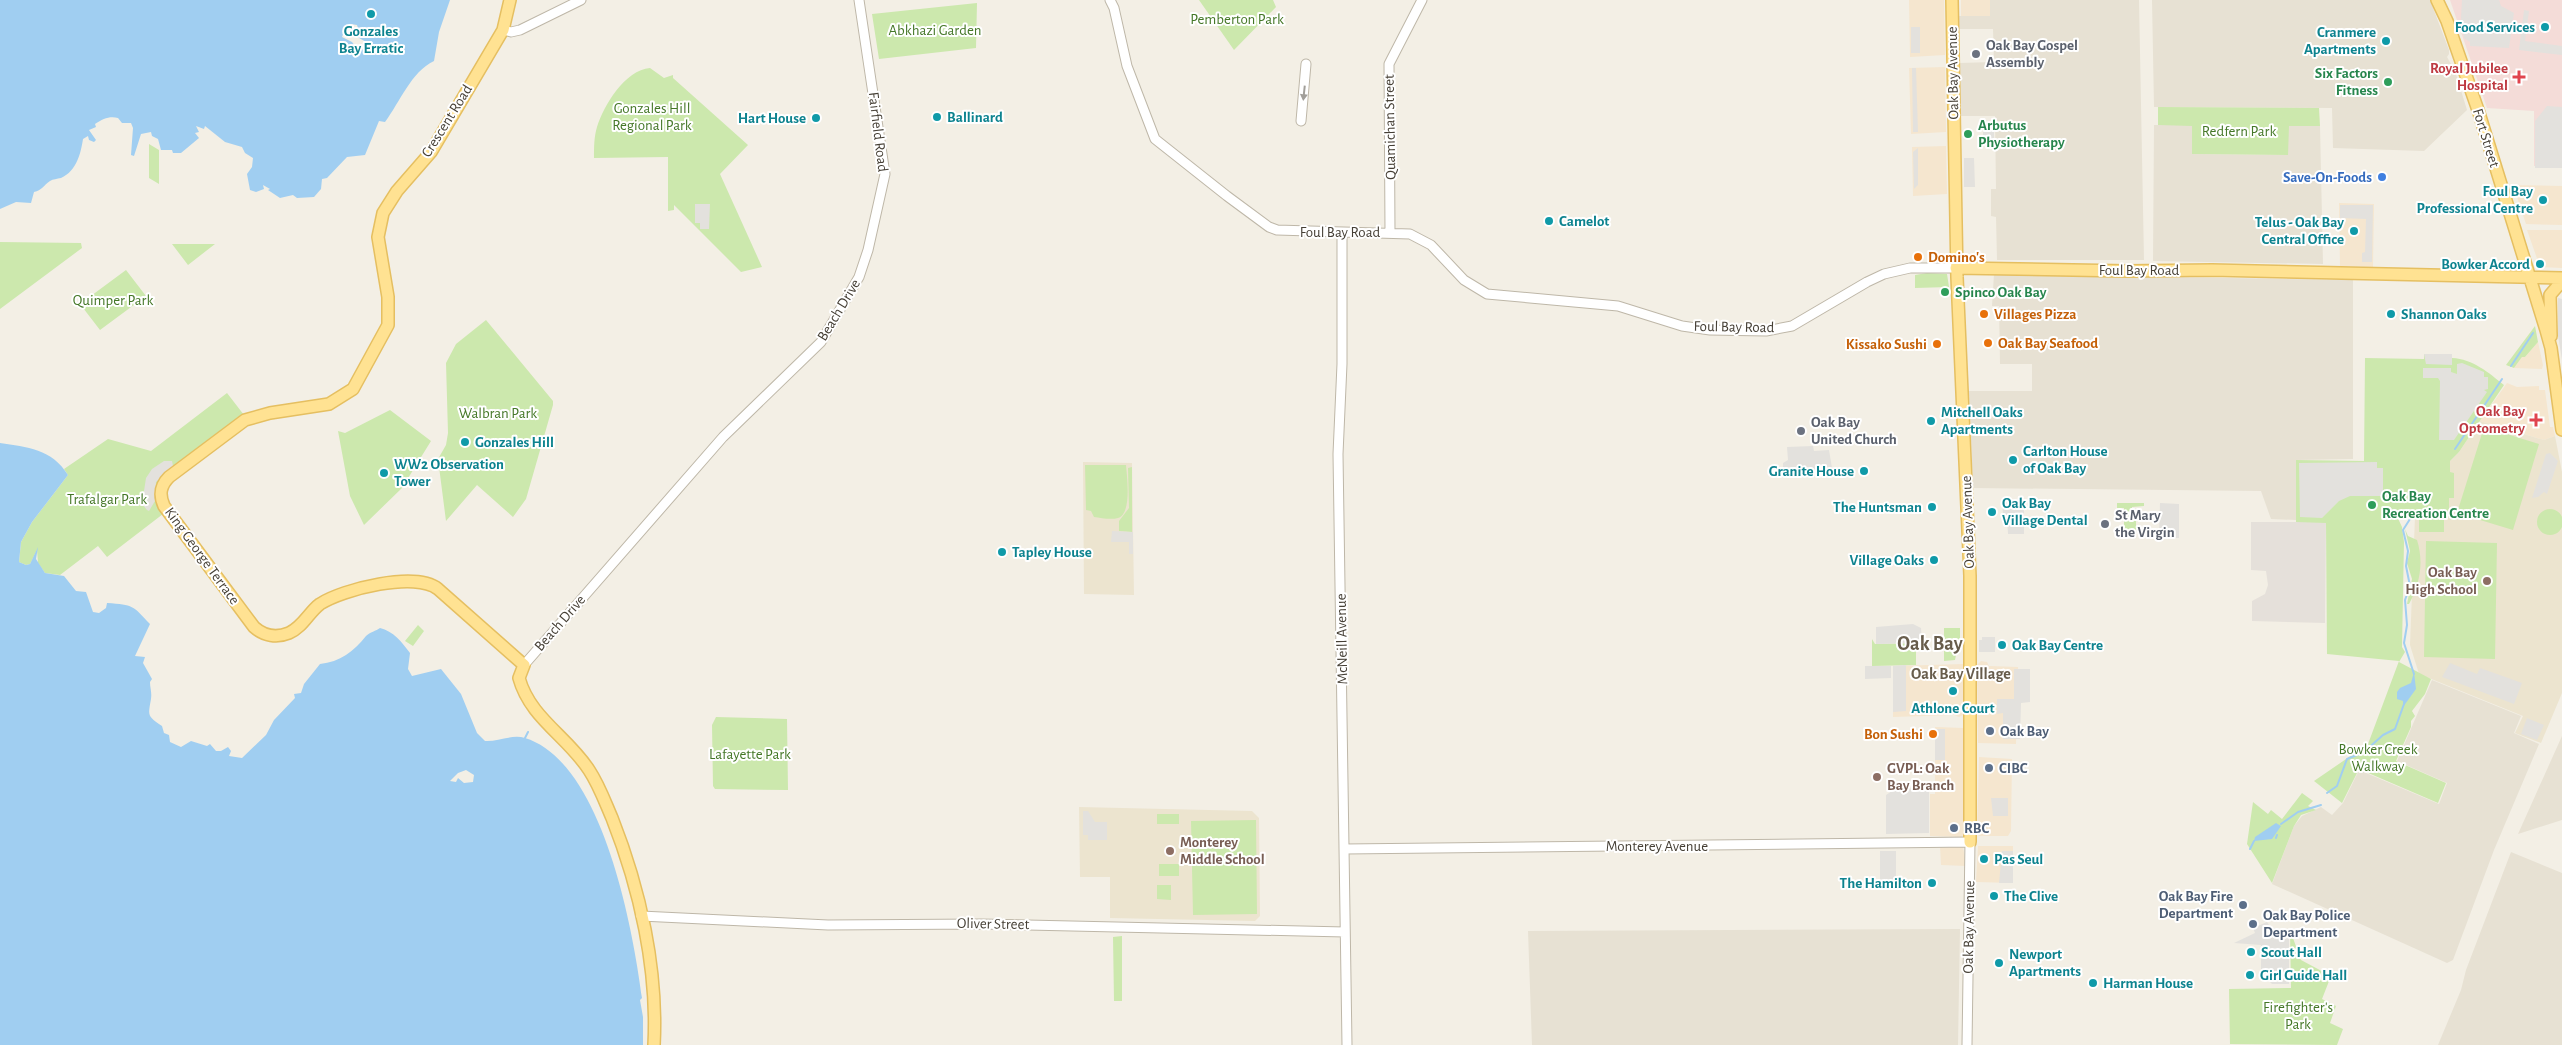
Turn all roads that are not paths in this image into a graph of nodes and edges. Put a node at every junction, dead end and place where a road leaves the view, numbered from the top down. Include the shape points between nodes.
1 (510, 0) edge
2 (581, 0) edge
3 (859, 0) edge
4 (1110, 0) edge
5 (1422, 0) edge
6 (1952, 0) edge
7 (2437, 0) edge
8 (503, 30) junction
9 (1306, 64) dead end
10 (1301, 121) dead end
11 (1342, 232) junction
12 (1390, 232) junction
13 (378, 237) joint
14 (864, 264) joint
15 (1956, 268) junction
16 (2530, 278) junction
17 (2562, 279) edge
18 (2551, 348) junction
19 (2562, 430) edge
20 (524, 665) junction
21 (1970, 842) junction
22 (1345, 849) junction
23 (641, 916) junction
24 (1346, 932) junction
25 (654, 1045) edge
26 (1347, 1045) edge
27 (1967, 1045) edge

1 - 8 main road, Crescent Road
2 - 8 street via 520,30
3 - 14 street, Fairfield Road via 884,174
4 - 11 street, Foul Bay Road via 1127,66 1155,139 1269,227 1286,231
5 - 12 street, Quamichan Street via 1389,64
6 - 15 main road, Oak Bay Avenue
7 - 16 main road, Fort Street via 2461,59
8 - 13 main road, Crescent Road via 431,152 390,200 380,221
9 -> 10 street
11 - 12 street, Foul Bay Road
11 - 22 street, McNeill Avenue via 1338,459
12 - 15 street, Foul Bay Road via 1422,239 1446,258 1464,280 1487,294 1618,306 1682,326 1710,330 1766,331 1792,326 1884,274 1910,268
13 - 20 main road, King George Terrace via 390,306 388,324 353,389 329,404 246,420 169,477 162,488 162,501 254,626 265,634 279,636 291,632 318,606 358,589 422,582 432,584
14 - 20 street, Beach Drive via 821,342 723,437
15 - 16 main road, Foul Bay Road
15 - 21 main road, Oak Bay Avenue via 1970,576
16 - 17 main road, Foul Bay Road
16 - 18 main road, Fort Street
17 - 18 main road via 2550,294
18 - 19 main road
20 - 23 main road, Beach Drive via 519,678 523,693 536,713 580,757 602,793 626,853
21 - 22 street, Monterey Avenue
21 - 27 street, Oak Bay Avenue
22 - 24 street, McNeill Avenue
23 - 24 street, Oliver Street via 828,925 982,924
23 - 25 main road, Beach Drive via 655,1007
24 - 26 street, McNeill Avenue

